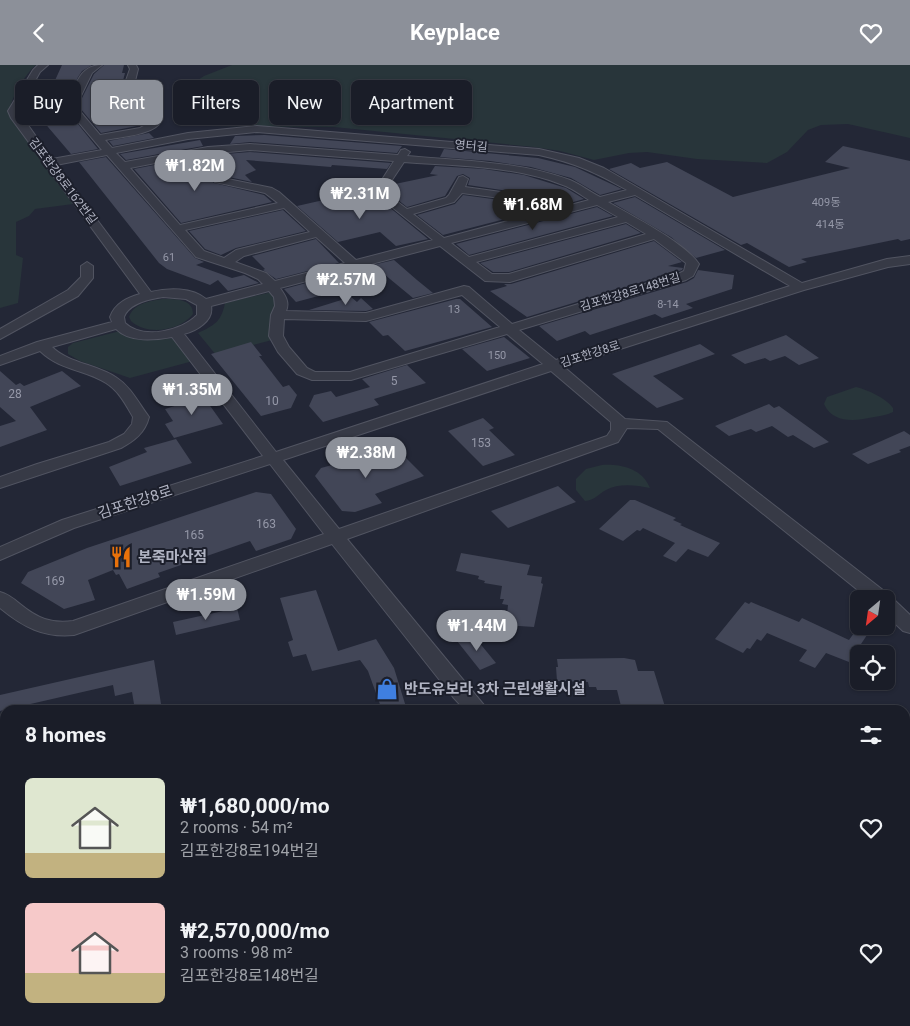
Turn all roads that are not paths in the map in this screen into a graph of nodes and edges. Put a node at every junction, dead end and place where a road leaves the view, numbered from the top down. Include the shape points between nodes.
1 (44, 65) edge
2 (98, 65) edge
3 (132, 65) edge
4 (96, 138) junction
5 (413, 141) junction
6 (109, 152) junction
7 (189, 154) junction
8 (400, 159) junction
9 (49, 163) junction
10 (470, 165) junction
11 (122, 166) junction
12 (458, 189) junction
13 (637, 191) junction
14 (599, 201) junction
15 (287, 204) junction
16 (404, 213) junction
17 (544, 216) junction
18 (628, 218) junction
19 (176, 229) junction
20 (319, 233) junction
21 (656, 235) junction
22 (442, 242) junction
23 (910, 260) edge
24 (466, 261) junction
25 (225, 263) junction
26 (353, 264) junction
27 (87, 266) dead end
28 (272, 285) junction
29 (800, 287) junction
30 (148, 295) junction
31 (203, 304) junction
32 (278, 315) junction
33 (119, 324) junction
34 (510, 328) junction
35 (176, 333) junction
36 (0, 335) edge
37 (42, 345) junction
38 (0, 361) edge
39 (554, 365) junction
40 (619, 423) junction
41 (273, 458) junction
42 (0, 483) edge
43 (334, 536) junction
44 (0, 554) edge
45 (870, 590) edge
46 (0, 598) edge
47 (895, 612) edge
48 (910, 626) edge
49 (473, 705) edge

1 - 9 street, 김포한강8로162번길 via 37,70 13,111
2 - 4 street via 88,71 71,107
3 - 4 street via 134,69 128,89 156,121 155,124 143,130
4 - 6 street
5 - 6 street, 영터길 via 257,129 211,133
5 - 8 street
5 - 13 street, 영터길 via 560,156 600,170
6 - 9 street, 영터길
6 - 11 street
7 - 8 street, 김포한강8로148번길 via 257,147
7 - 11 street, 김포한강8로148번길
7 - 15 street via 219,180 268,190
8 - 10 street, 김포한강8로148번길
8 - 16 street via 380,192
9 - 30 street, 김포한강8로162번길
10 - 12 street
10 - 14 street, 김포한강8로148번길 via 545,175 568,183
11 - 19 street
12 - 16 street via 450,200
12 - 17 street via 511,196
13 - 14 street
13 - 29 street, 영터길
14 - 17 street
14 - 18 street, 김포한강8로148번길
15 - 19 street
15 - 20 street
16 - 22 street
17 - 22 street
18 - 21 street, 김포한강8로148번길
18 - 24 street
19 - 25 street via 200,254
20 - 25 street via 247,251
20 - 26 street
21 - 24 street via 503,279 489,278
21 - 34 street, 김포한강8로148번길 via 690,260 693,264 689,273
22 - 24 street
22 - 26 street
23 - 29 street, 김포한강8로 via 887,263
25 - 28 street via 256,273
26 - 28 street
27 - 36 street via 87,278 73,293
28 - 31 street
28 - 32 street via 282,306
29 - 39 street, 김포한강8로
30 - 31 street via 177,293
30 - 33 street via 126,305 117,318
31 - 35 street via 205,314 200,321
32 - 34 street via 366,317 464,290
32 - 34 street via 276,336 283,349 302,371 312,376 364,373
33 - 35 street via 135,334
33 - 37 street
34 - 39 street
35 - 41 street
37 - 38 street
37 - 42 street via 56,358 111,380 122,389 141,417 139,425 129,437 115,445
39 - 40 street
39 - 41 street, 김포한강8로
40 - 43 street via 613,439
40 - 45 street via 662,425
41 - 43 street
41 - 44 street, 김포한강8로 via 120,506
43 - 46 street via 57,631 39,626
43 - 49 street
47 - 48 street

